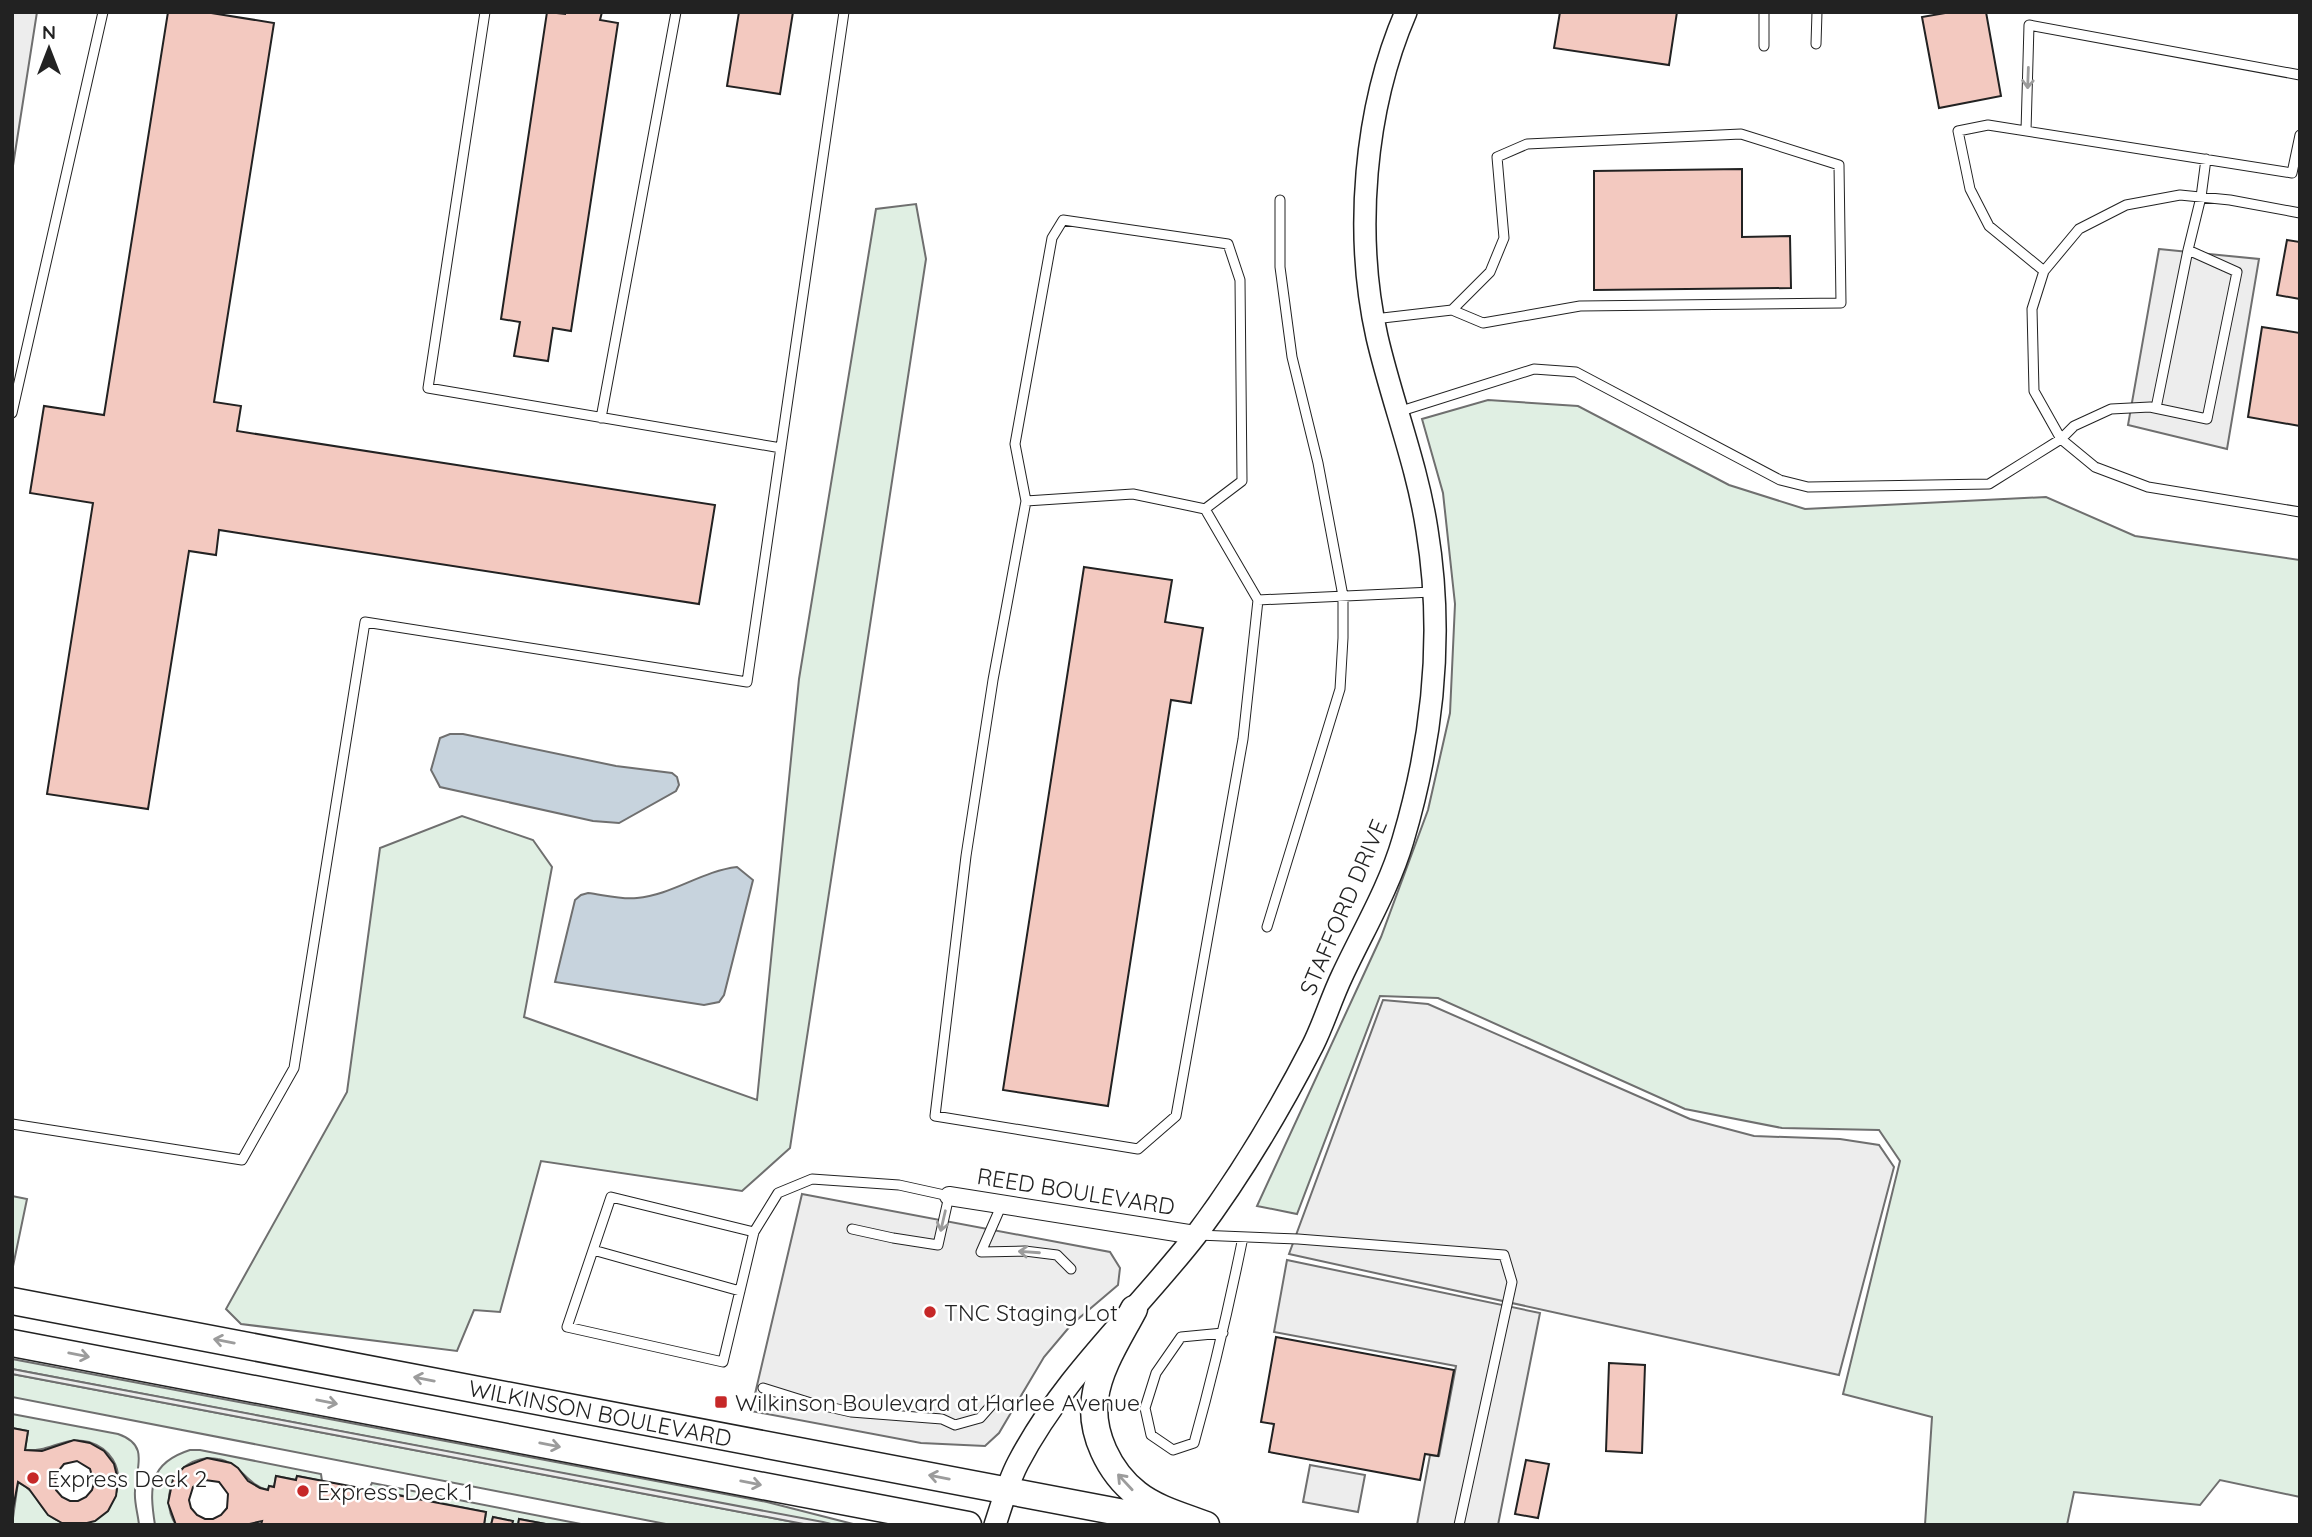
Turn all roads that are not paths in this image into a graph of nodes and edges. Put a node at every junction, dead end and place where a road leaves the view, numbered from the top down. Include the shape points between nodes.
1 (103, 12) edge
2 (485, 12) edge
3 (676, 12) edge
4 (844, 12) edge
5 (1406, 12) edge
6 (1764, 12) edge
7 (1817, 12) edge
8 (1816, 44) dead end
9 (1764, 46) dead end
10 (2300, 75) edge
11 (2026, 131) junction
12 (2300, 135) edge
13 (2206, 159) junction
14 (2202, 197) junction
15 (1280, 200) dead end
16 (2300, 213) edge
17 (2188, 250) junction
18 (2044, 271) junction
19 (1452, 310) junction
20 (1374, 319) junction
21 (2156, 408) junction
22 (1398, 412) junction
23 (12, 413) edge
24 (601, 418) junction
25 (2061, 439) junction
26 (781, 448) junction
27 (1026, 501) junction
28 (1205, 509) junction
29 (2300, 512) edge
30 (1434, 592) junction
31 (1343, 596) junction
32 (1258, 600) junction
33 (1267, 927) dead end
34 (12, 1124) edge
35 (949, 1196) junction
36 (1002, 1204) junction
37 (852, 1229) dead end
38 (754, 1232) junction
39 (1195, 1235) junction
40 (1243, 1237) junction
41 (593, 1250) junction
42 (1072, 1269) dead end
43 (740, 1291) junction
44 (12, 1301) edge
45 (1134, 1309) junction
46 (1223, 1333) junction
47 (12, 1343) edge
48 (291, 1354) junction
49 (763, 1388) dead end
50 (284, 1394) junction
51 (996, 1400) dead end
52 (1006, 1489) junction
53 (797, 1491) junction
54 (875, 1525) edge
55 (968, 1525) edge
56 (995, 1525) edge
57 (1187, 1525) edge
58 (1206, 1525) edge
59 (1459, 1525) edge

1 - 23 lane
2 - 24 lane via 428,388
3 - 24 lane
4 - 26 lane
5 - 20 street, STAFFORD DRIVE via 1380,89 1369,149 1367,265
6 - 9 lane
7 - 8 lane
10 -> 11 lane via 2029,24
11 - 13 lane
11 - 18 lane via 1988,125 1958,131 1970,189 1989,226
12 - 13 lane via 2292,173
13 - 14 lane
14 - 16 lane
14 - 17 lane
14 - 18 lane via 2180,195 2126,205 2080,229
15 - 31 lane via 1280,267 1292,357
17 - 21 lane
17 - 21 lane via 2237,272 2207,419
18 - 25 lane via 2032,309 2034,391
19 - 19 lane via 1490,272 1504,238 1497,157 1527,144 1741,134 1839,165 1841,303 1580,306 1483,323
19 - 20 lane
20 - 22 street, STAFFORD DRIVE
21 - 25 lane via 2111,409 2074,426
22 - 25 lane via 1534,369 1576,372 1780,480 1808,486 1989,484
22 - 30 street, STAFFORD DRIVE via 1427,526
24 - 26 lane
25 - 29 lane via 2095,467 2148,487
26 - 34 lane via 747,682 365,622 293,1068 242,1160
27 - 28 lane via 1133,494
27 - 28 lane via 1015,444 1052,238 1063,220 1227,244 1240,280 1242,481
27 - 32 lane via 965,856 935,1116 1138,1149 1176,1116 1243,739
28 - 32 lane
30 - 31 lane
30 - 39 street, STAFFORD DRIVE via 1432,699 1424,755 1402,843 1315,1041 1266,1132
31 - 32 lane
31 - 33 lane via 1340,689
35 - 36 street, REED BOULEVARD
35 -> 37 lane via 938,1245
35 - 38 lane via 900,1185 812,1179 778,1193
36 - 39 street, REED BOULEVARD
42 -> 36 lane via 1057,1255 981,1252
38 - 41 lane via 611,1196
38 - 43 lane
39 - 40 lane
39 - 45 street, STAFFORD DRIVE
40 - 46 lane
40 - 59 lane via 1504,1255 1512,1282
41 - 43 lane
41 - 43 lane via 567,1327 723,1363
48 -> 44 main road, WILKINSON BOULEVARD
45 - 52 street, STAFFORD DRIVE via 1069,1381
58 -> 45 main road via 1164,1510 1137,1494 1118,1476 1102,1447 1095,1424 1095,1397
46 - 46 lane via 1195,1443 1173,1450 1152,1435 1146,1408 1156,1373 1181,1337
47 -> 50 main road, WILKINSON BOULEVARD
48 - 50 main road
52 -> 48 main road, WILKINSON BOULEVARD
49 - 51 lane via 851,1412 942,1419 955,1425 981,1418
50 -> 53 main road, WILKINSON BOULEVARD
52 - 56 street, STAFFORD DRIVE
52 - 57 main road, WILKINSON BOULEVARD
53 - 54 main road
53 - 55 main road, WILKINSON BOULEVARD

